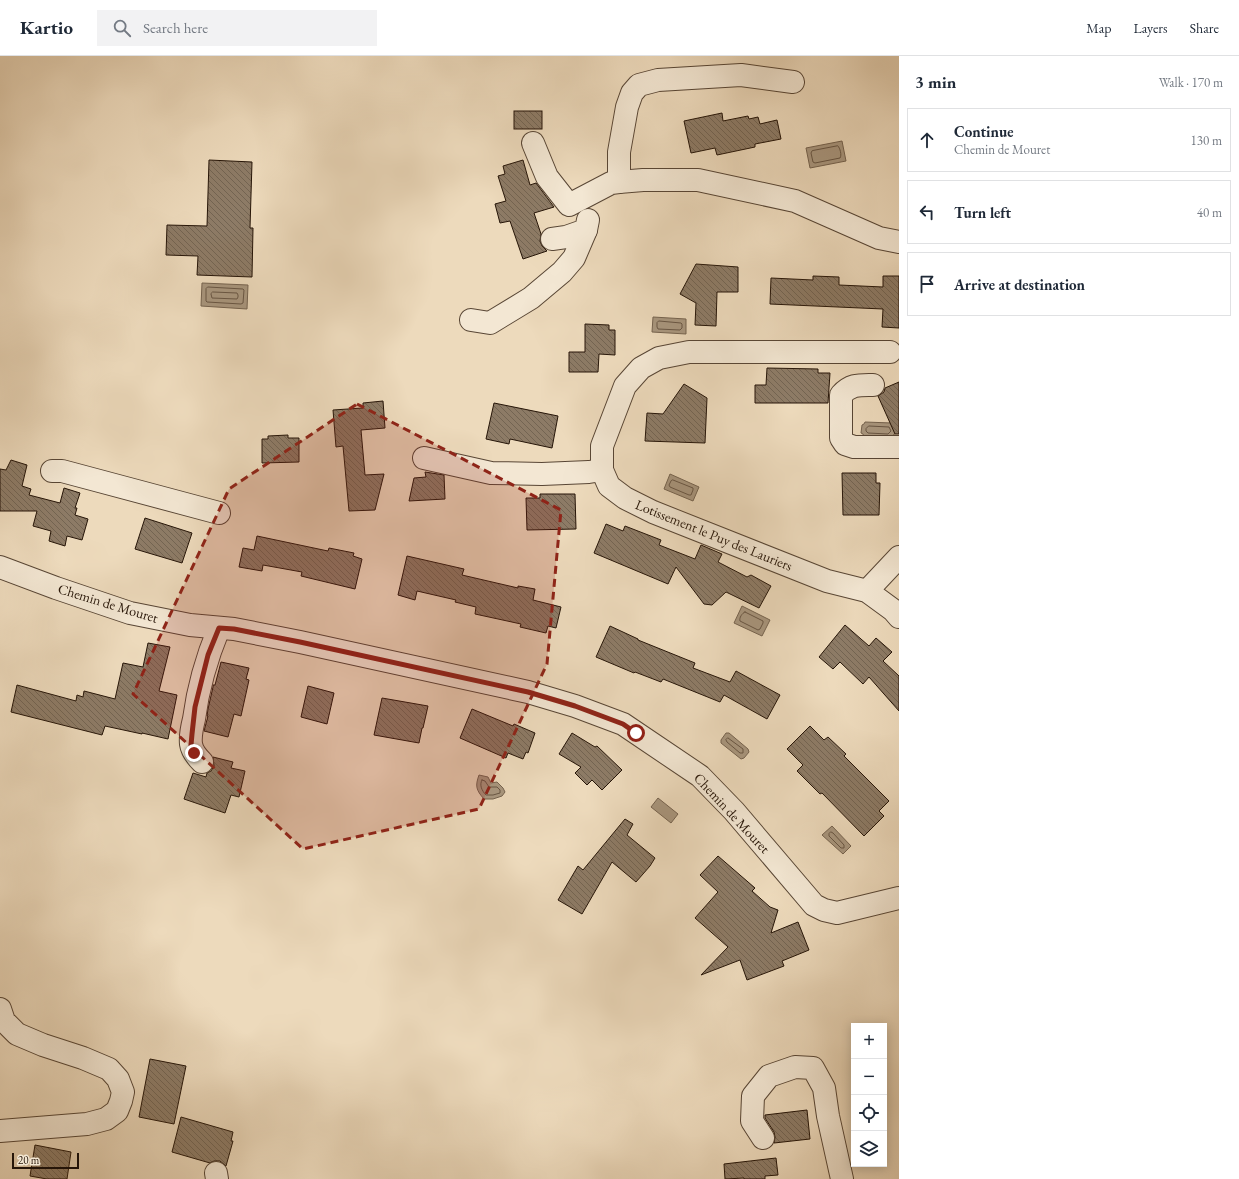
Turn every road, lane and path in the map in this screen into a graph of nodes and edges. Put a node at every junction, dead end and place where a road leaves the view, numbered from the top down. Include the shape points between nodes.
1 (793, 82) dead end
2 (533, 143) dead end
3 (619, 182) junction
4 (569, 205) junction
5 (586, 230) junction
6 (552, 239) dead end
7 (899, 242) edge
8 (471, 320) dead end
9 (890, 352) dead end
10 (873, 385) dead end
11 (899, 447) edge
12 (424, 458) dead end
13 (602, 470) junction
14 (52, 471) dead end
15 (219, 513) dead end
16 (899, 557) edge
17 (0, 566) edge
18 (867, 591) junction
19 (899, 617) edge
20 (219, 628) junction
21 (202, 762) dead end
22 (899, 898) edge
23 (0, 1009) edge
24 (0, 1131) edge
25 (763, 1138) dead end
26 (842, 1179) edge

1 - 3 street via 741,75 658,80 639,85 632,93 627,107 619,152
2 - 4 street via 546,177
3 - 4 street via 611,183
3 - 7 street via 698,180 788,199 879,238
4 - 5 street via 570,212 589,219
5 - 6 street
5 - 8 street via 574,258 562,272 531,298 490,323
9 - 13 street, Lotissement le Puy des Lauriers via 689,352 659,358 641,368 626,386 602,446
10 - 11 street via 847,388 842,396 842,438 845,444 854,447
12 - 13 street via 491,473 550,474
13 - 18 street, Lotissement le Puy des Lauriers via 609,486 625,498 653,512 827,581
14 - 15 street via 62,471
16 - 18 street
17 - 20 street, Chemin de Mouret via 56,588 130,612 190,625
18 - 19 street, Lotissement le Puy des Lauriers
20 - 21 street via 208,655 195,707 191,745
20 - 22 street, Chemin de Mouret via 300,642 528,692 623,724 700,776 734,811 814,905 837,913
23 - 24 street via 4,1021 17,1034 109,1069 118,1079 123,1092 117,1111 106,1119 87,1124
25 - 26 street via 752,1121 752,1096 769,1076 795,1067 813,1068 824,1088

